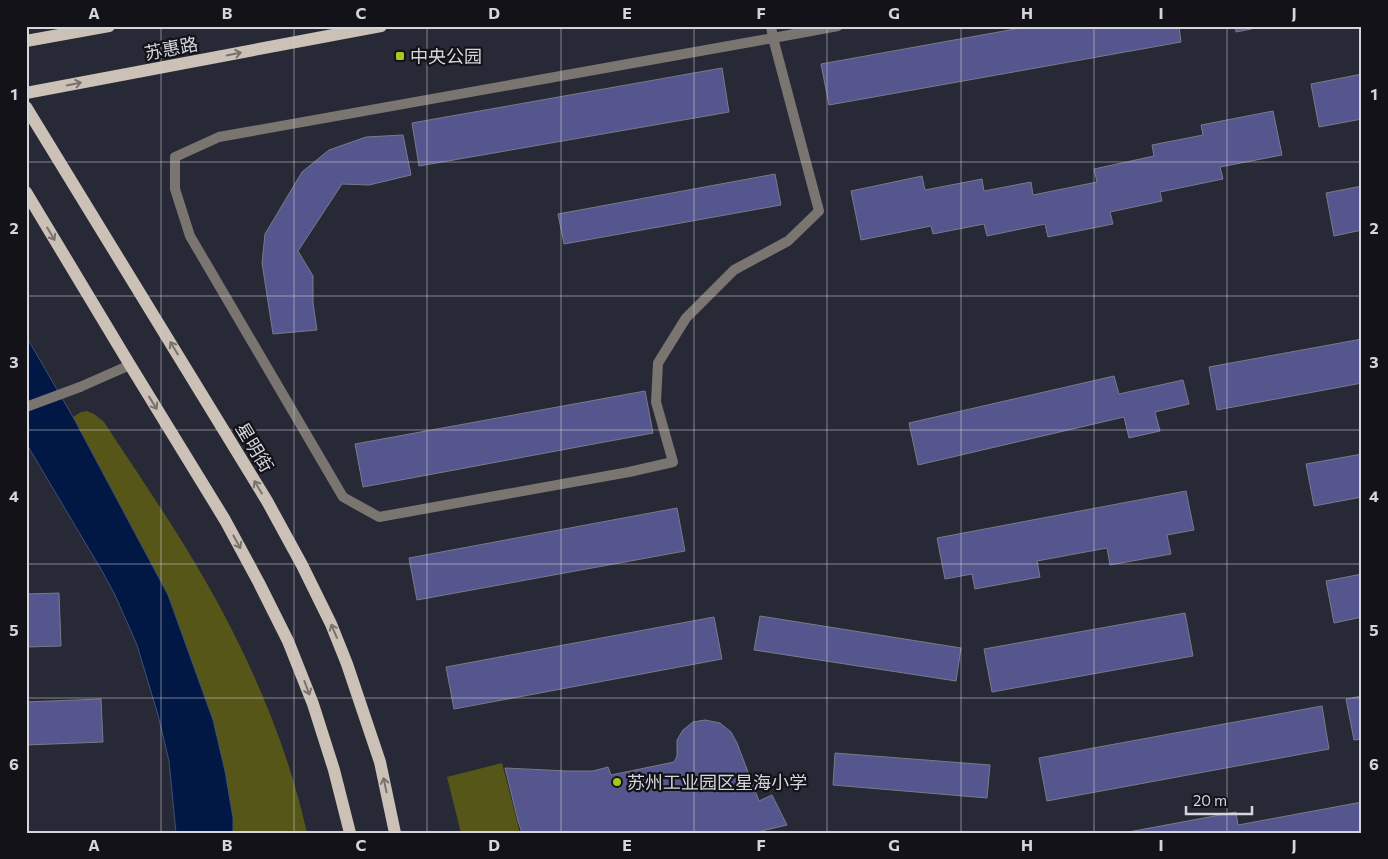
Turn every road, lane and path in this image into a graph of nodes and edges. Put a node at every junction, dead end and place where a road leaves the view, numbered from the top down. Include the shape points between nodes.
1 (109, 26) edge
2 (381, 26) edge
3 (770, 26) edge
4 (838, 26) edge
5 (773, 38) junction
6 (26, 42) edge
7 (26, 93) edge
8 (26, 107) edge
9 (26, 192) edge
10 (130, 365) junction
11 (26, 407) edge
12 (350, 833) edge
13 (395, 833) edge

1 - 6 main road
7 -> 2 main road, 苏惠路
3 - 5 street
4 - 5 street
5 - 5 street via 219,136 175,157 175,189 190,236 343,497 379,517 673,462 656,402 658,363 686,318 734,270 788,241 819,211
13 -> 8 main road, 星明街 via 380,762 359,697 331,624 302,565 267,502
9 -> 10 main road
10 - 11 street, bridge
10 -> 12 main road via 225,520 288,641 313,704

